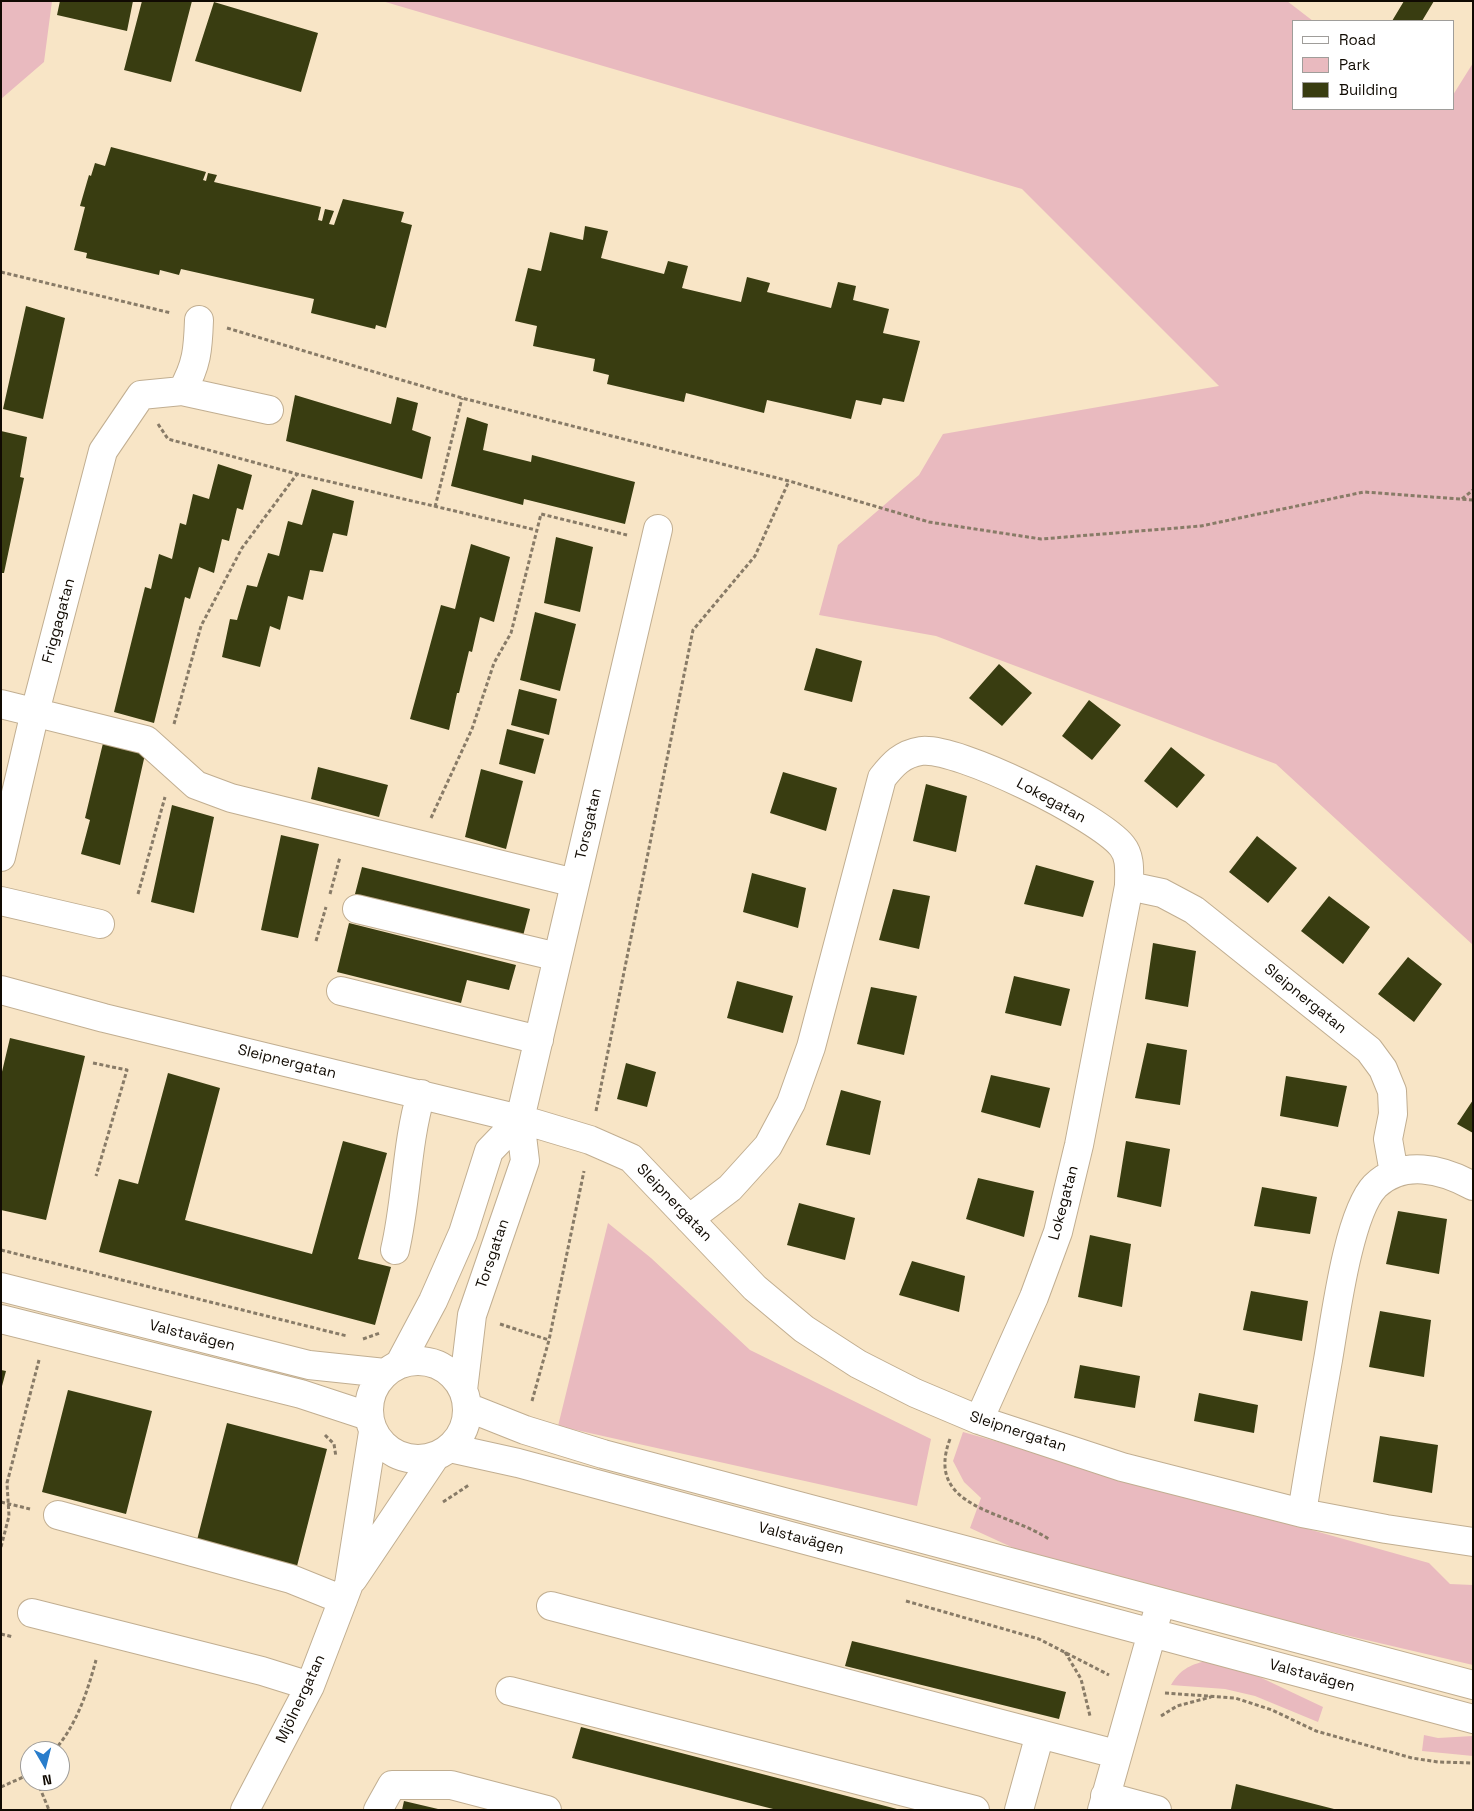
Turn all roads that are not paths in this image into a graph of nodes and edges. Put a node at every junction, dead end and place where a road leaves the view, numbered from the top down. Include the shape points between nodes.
1 (199, 320) road end
2 (182, 391) junction
3 (268, 410) dead end
4 (656, 535) road end
5 (1, 704) edge
6 (35, 712) junction
7 (1, 857) edge
8 (575, 883) junction
9 (1129, 886) junction
10 (1, 901) edge
11 (357, 908) dead end
12 (100, 924) dead end
13 (558, 957) junction
14 (1, 990) edge
15 (341, 991) dead end
16 (539, 1040) junction
17 (421, 1094) junction
18 (520, 1119) junction
19 (1394, 1173) junction
20 (1473, 1186) edge
21 (689, 1219) junction
22 (395, 1250) dead end
23 (1, 1287) edge
24 (1, 1319) edge
25 (392, 1368) junction
26 (465, 1399) junction
27 (969, 1416) junction
28 (370, 1424) junction
29 (442, 1452) junction
30 (1302, 1513) junction
31 (58, 1515) dead end
32 (1473, 1542) edge
33 (346, 1592) junction
34 (1160, 1604) junction
35 (551, 1606) dead end
36 (32, 1613) dead end
37 (1152, 1632) junction
38 (1473, 1685) edge
39 (310, 1686) junction
40 (510, 1691) dead end
41 (1473, 1719) edge
42 (1040, 1734) junction
43 (1116, 1754) junction
44 (1104, 1803) edge
45 (245, 1810) edge
46 (378, 1810) edge
47 (547, 1810) edge
48 (975, 1810) edge
49 (1019, 1810) edge
50 (1157, 1810) edge

1 - 2 street via 197,357
2 - 3 street
2 - 6 street, Friggagatan via 141,395 104,451
4 - 8 street, Torsgatan
5 - 6 street
6 - 7 street, Friggagatan
6 - 8 street via 146,740 196,785 231,798
8 - 13 street, Torsgatan
9 - 19 street, Sleipnergatan via 1162,893 1194,910 1369,1050 1383,1069 1392,1091 1393,1114 1388,1139
9 - 21 street, Lokegatan via 1130,864 1122,846 1059,802 985,766 949,754 923,751 895,762 882,778 811,1047 791,1103 768,1146 730,1188
9 - 27 street, Lokegatan via 1079,1145 1058,1232 1034,1297
10 - 12 street
11 - 13 street
13 - 16 street, Torsgatan
14 - 17 street, Sleipnergatan
15 - 16 street
16 - 18 street, Torsgatan
17 - 18 street, Sleipnergatan
17 - 22 street via 415,1113
18 - 21 street, Sleipnergatan via 590,1140 631,1158
18 - 25 street via 489,1151 462,1233 434,1300
18 - 26 street, Torsgatan via 525,1160 472,1315
19 - 20 street via 1422,1168 1459,1178
19 - 30 street via 1374,1187 1358,1216 1343,1274
21 - 27 street, Sleipnergatan via 755,1288 804,1329 858,1364
23 - 25 street, Valstavägen via 309,1365
24 - 28 street, Valstavägen via 302,1394
25 - 26 street, Valstavägen via 417,1360 434,1363 454,1376
25 - 28 street via 374,1386 369,1398
26 - 29 street via 466,1424 461,1435
26 - 34 street, Valstavägen via 524,1430 603,1454
27 - 30 street, Sleipnergatan via 1122,1466
28 - 29 street, Valstavägen via 383,1446 401,1457 418,1460
28 - 33 street, Mjölnergatan
29 - 33 street, Mjölnergatan
29 - 37 street, Valstavägen via 518,1462
30 - 32 street, Sleipnergatan
31 - 33 street
33 - 39 street, Mjölnergatan
34 - 37 street
34 - 38 street, Valstavägen
35 - 42 street
36 - 39 street
37 - 41 street, Valstavägen
37 - 43 street
39 - 45 street, Mjölnergatan
40 - 48 street
42 - 43 street
42 - 49 street
43 - 44 street
44 - 50 street
46 - 47 street via 392,1785 451,1786

